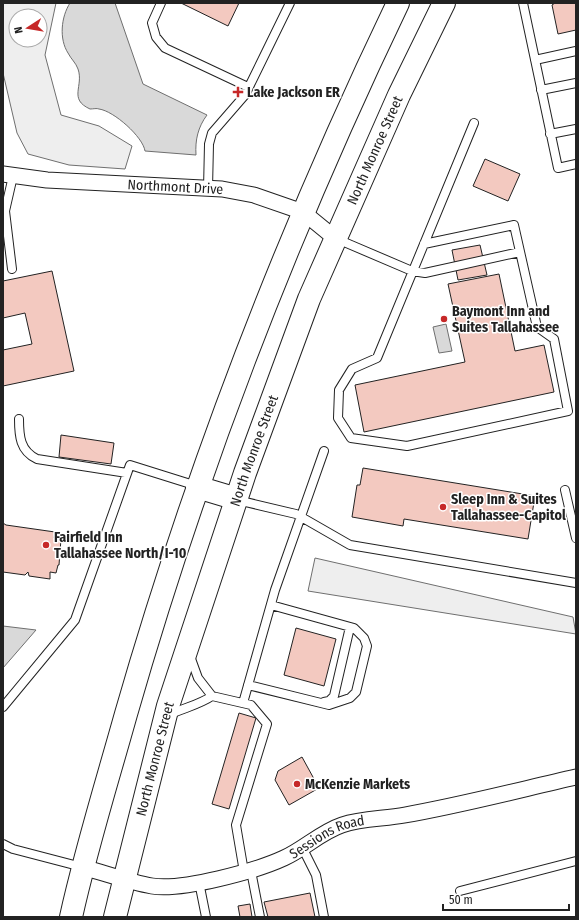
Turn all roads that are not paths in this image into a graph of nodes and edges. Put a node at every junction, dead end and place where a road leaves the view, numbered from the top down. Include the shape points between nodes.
1 (161, 3) edge
2 (290, 3) edge
3 (398, 3) edge
4 (444, 3) edge
5 (523, 3) edge
6 (576, 51) edge
7 (535, 60) junction
8 (576, 83) edge
9 (248, 87) junction
10 (541, 90) junction
11 (474, 123) dead end
12 (576, 128) edge
13 (550, 134) junction
14 (576, 164) edge
15 (8, 175) edge
16 (208, 189) junction
17 (303, 212) junction
18 (336, 239) junction
19 (424, 244) junction
20 (520, 252) junction
21 (12, 269) dead end
22 (412, 271) junction
23 (19, 419) dead end
24 (324, 451) dead end
25 (127, 473) junction
26 (197, 487) junction
27 (565, 490) dead end
28 (237, 499) junction
29 (301, 517) junction
30 (576, 538) edge
31 (576, 583) edge
32 (270, 605) junction
33 (350, 627) junction
34 (187, 650) junction
35 (248, 685) junction
36 (212, 696) junction
37 (319, 703) junction
38 (243, 704) junction
39 (3, 707) edge
40 (166, 716) junction
41 (576, 777) edge
42 (3, 844) edge
43 (302, 847) junction
44 (576, 861) edge
45 (82, 868) junction
46 (247, 871) junction
47 (124, 878) junction
48 (199, 882) junction
49 (460, 891) dead end
50 (71, 917) edge
51 (115, 917) edge
52 (206, 917) edge
53 (260, 917) edge
54 (324, 917) edge

1 - 9 lane via 152,23 156,37 165,48
2 - 9 lane
3 - 17 highway
4 - 18 highway, North Monroe Street via 399,95
5 - 7 lane
6 - 7 lane
7 - 10 lane
8 - 10 lane
9 - 16 lane via 212,133 209,144
10 - 13 lane
11 - 19 lane
12 - 13 lane
13 - 14 lane via 558,168
15 - 16 street, Northmont Drive via 47,180
15 - 21 lane via 6,211
16 - 17 street, Northmont Drive via 254,195
17 - 18 street, Northmont Drive
17 - 26 highway
18 - 22 lane
18 - 28 highway, North Monroe Street via 309,299
19 - 20 lane via 514,225
19 - 22 lane
20 - 22 lane via 425,273
20 - 22 lane via 537,327 554,340 568,411 407,446 351,438 338,418 339,390 352,369 377,358
23 - 25 lane via 19,436 30,456
24 - 29 lane
25 - 26 lane via 130,465
25 - 39 lane via 75,620
26 - 28 highway
26 - 45 highway via 152,625
27 - 30 lane
28 - 29 lane
28 - 34 highway, North Monroe Street
29 - 31 lane via 350,545
29 - 32 lane
32 - 33 lane
32 - 35 lane
33 - 37 lane via 334,696 329,701
33 - 37 lane via 359,631 367,646 356,692 339,703
34 - 36 lane via 198,678
34 - 40 highway, North Monroe Street
35 - 37 lane
35 - 38 lane
36 - 38 lane
36 - 40 lane via 202,703 186,706
38 - 46 lane via 251,705 267,724 236,825
40 - 47 highway, North Monroe Street
41 - 43 street, Sessions Road via 405,815 352,822 332,829
42 - 45 lane
43 - 46 street, Sessions Road via 285,858
43 - 54 lane via 316,875
44 - 49 lane
45 - 47 street, Sessions Road
45 - 50 highway
46 - 48 street, Sessions Road
46 - 53 lane
47 - 48 street, Sessions Road via 152,886 170,887
47 - 51 highway, North Monroe Street
48 - 52 lane

